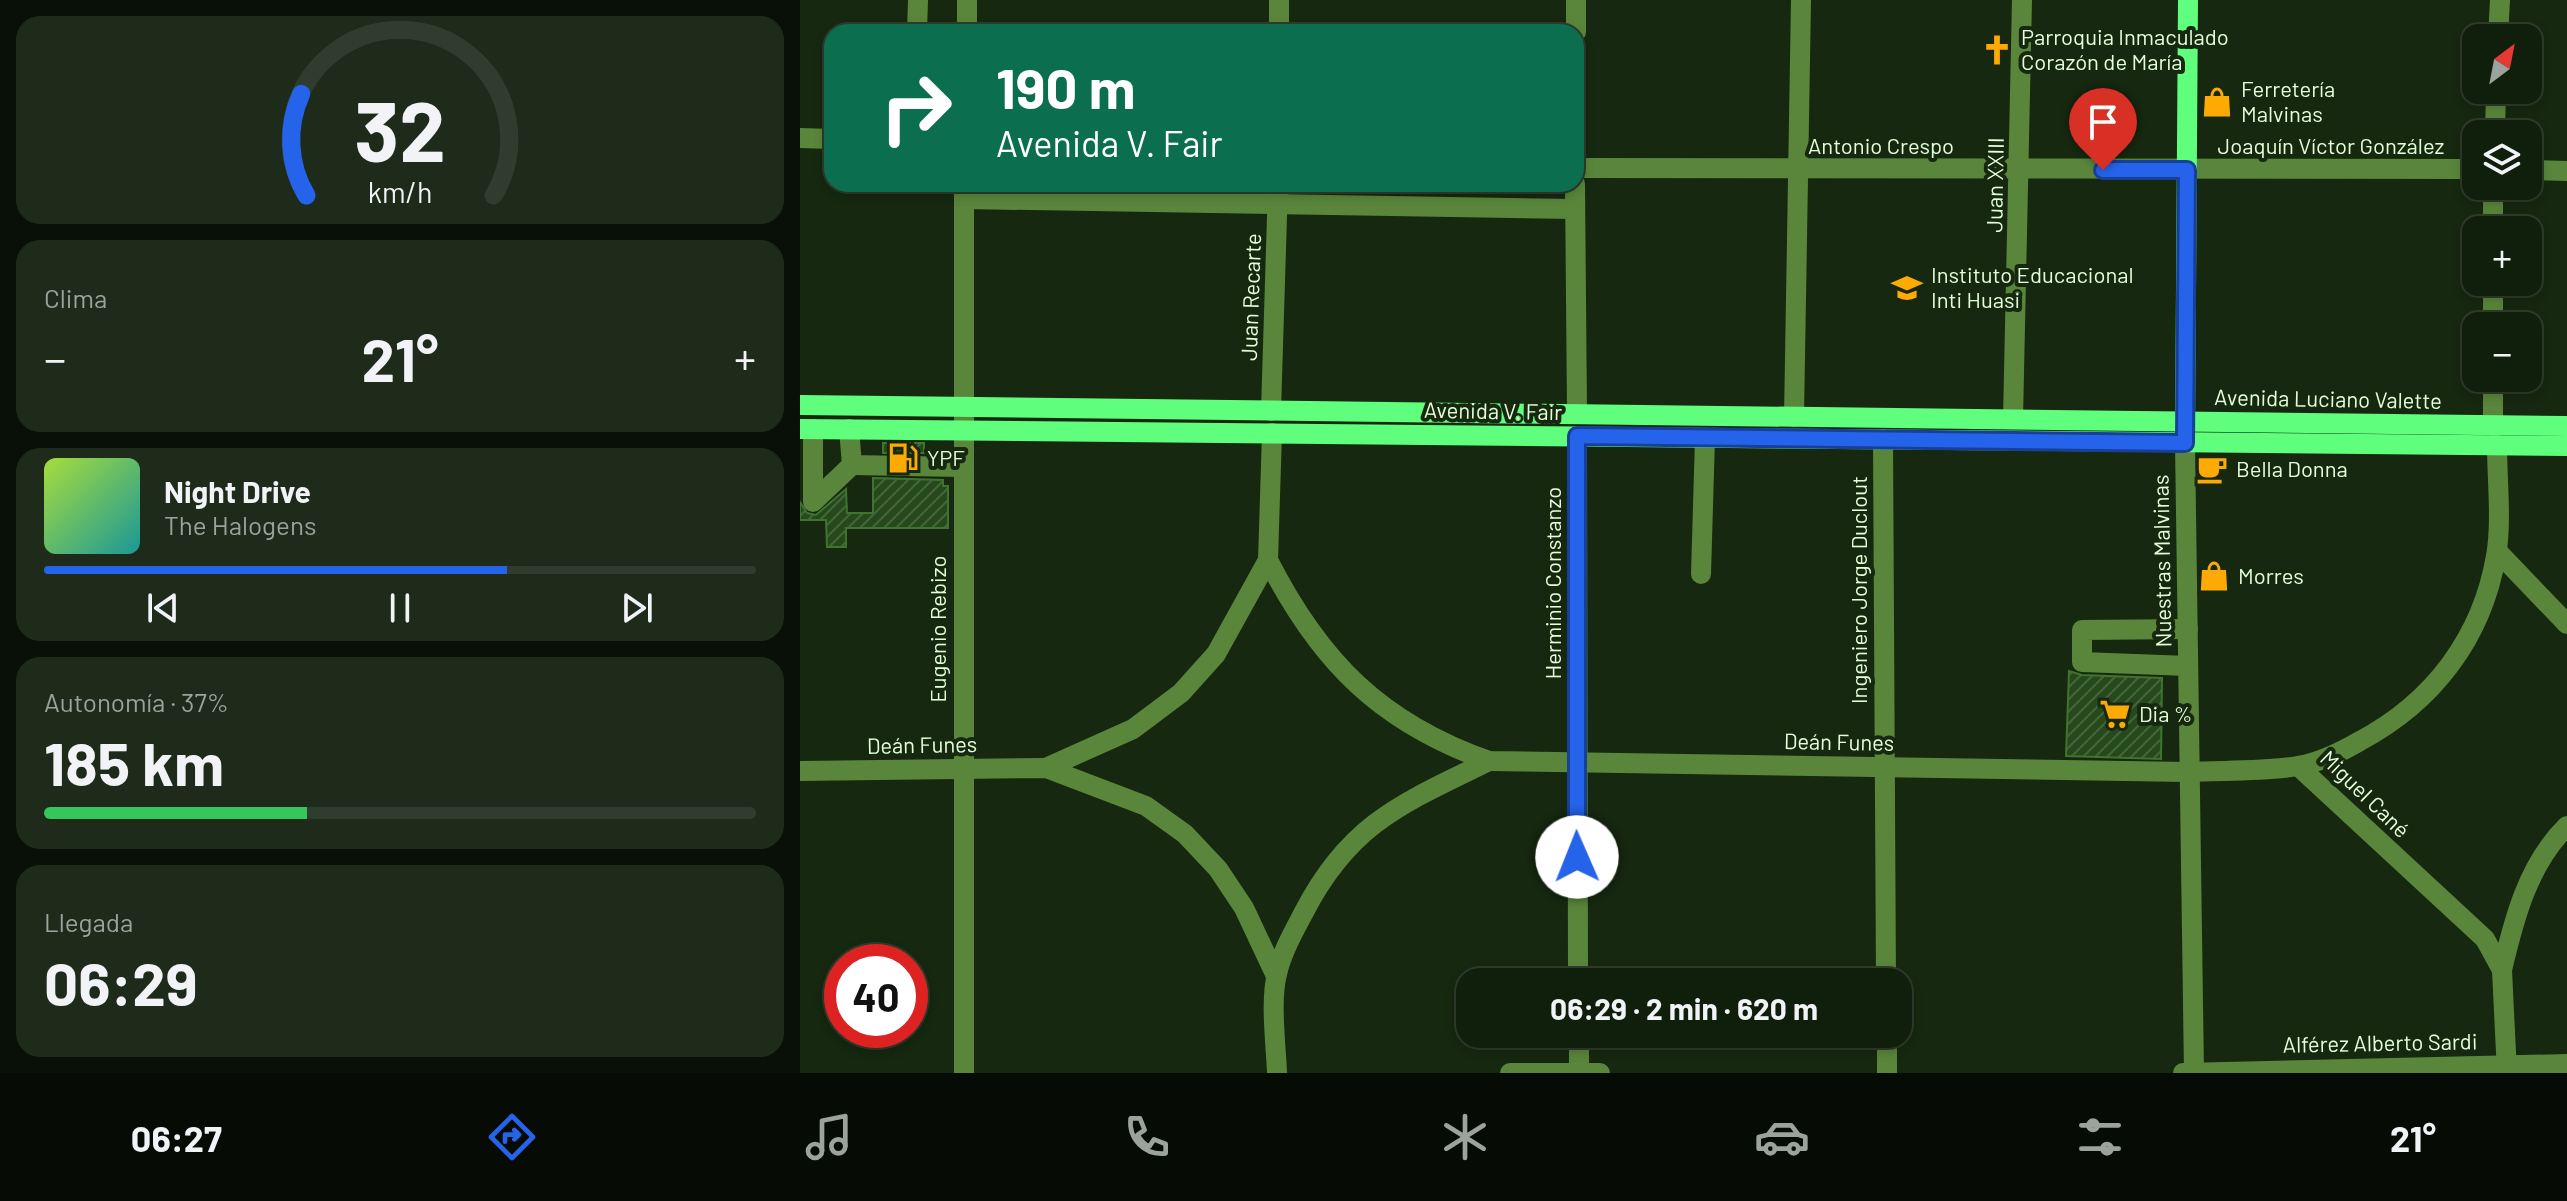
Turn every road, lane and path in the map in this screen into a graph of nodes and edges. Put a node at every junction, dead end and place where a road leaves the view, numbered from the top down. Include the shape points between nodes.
1 (918, 0) edge
2 (967, 0) edge
3 (1279, 0) edge
4 (1576, 0) edge
5 (1801, 0) edge
6 (2022, 0) edge
7 (2188, 0) edge
8 (2500, 0) edge
9 (917, 24) edge
10 (967, 24) edge
11 (1279, 24) edge
12 (1576, 24) edge
13 (2499, 24) edge
14 (800, 138) edge
15 (824, 139) edge
16 (1584, 168) edge
17 (2020, 169) junction
18 (2462, 169) edge
19 (1797, 170) junction
20 (2187, 170) junction
21 (2542, 170) edge
22 (2567, 171) edge
23 (964, 192) edge
24 (1278, 192) edge
25 (1575, 192) edge
26 (1278, 206) junction
27 (1574, 209) junction
28 (2493, 392) edge
29 (800, 405) edge
30 (962, 407) junction
31 (1271, 411) junction
32 (1577, 413) junction
33 (1794, 417) junction
34 (2013, 419) junction
35 (2184, 421) junction
36 (2567, 426) edge
37 (806, 429) edge
38 (849, 429) junction
39 (962, 429) junction
40 (1272, 433) junction
41 (1577, 436) junction
42 (2495, 436) junction
43 (1705, 438) junction
44 (1883, 439) junction
45 (2185, 443) junction
46 (2567, 446) edge
47 (852, 465) junction
48 (812, 466) junction
49 (962, 467) junction
50 (2497, 551) junction
51 (1268, 560) junction
52 (1701, 574) dead end
53 (2567, 624) edge
54 (2188, 629) junction
55 (2188, 666) junction
56 (1489, 761) junction
57 (1576, 763) junction
58 (2298, 766) junction
59 (1884, 767) junction
60 (962, 768) junction
61 (1046, 768) junction
62 (800, 771) edge
63 (2187, 772) junction
64 (2567, 826) edge
65 (1578, 968) edge
66 (1886, 968) edge
67 (2502, 970) junction
68 (1276, 976) junction
69 (1579, 1048) edge
70 (1887, 1048) edge
71 (2567, 1064) edge
72 (2507, 1069) edge
73 (2190, 1072) edge
74 (964, 1073) edge
75 (1277, 1073) edge
76 (1510, 1073) edge
77 (1579, 1073) edge
78 (1600, 1073) edge
79 (1887, 1073) edge

1 - 9 street
2 - 10 street
3 - 11 street
4 - 12 street
5 - 19 street
6 - 17 street, Juan XXIII
7 - 20 main road, Nuestras Malvinas
8 - 13 street
14 - 15 street
16 - 19 street, Antonio Crespo
17 - 19 street, Antonio Crespo
17 - 20 street, Antonio Crespo
17 - 34 street, Juan XXIII
18 - 20 street, Joaquín Víctor González
19 - 33 street
20 - 35 main road, Nuestras Malvinas
21 - 22 street
23 - 26 street
23 - 30 street, Eugenio Rebizo
24 - 26 street, Juan Recarte
25 - 27 street, Herminio Constanzo
26 - 27 street
26 - 31 street, Juan Recarte
27 - 32 street, Herminio Constanzo
28 - 42 street, Miguel Cané
29 - 30 main road, Avenida V. Fair
30 - 31 main road, Avenida V. Fair
30 - 39 street, Eugenio Rebizo
31 - 32 main road, Avenida V. Fair
32 - 33 main road, Avenida V. Fair
32 - 41 main road, Herminio Constanzo
33 - 34 main road, Avenida V. Fair
34 - 35 main road, Avenida V. Fair
35 - 42 main road, Avenida Luciano Valette
35 - 45 main road, Nuestras Malvinas
36 - 42 main road, Avenida Luciano Valette
37 - 38 main road, Avenida V. Fair
37 - 48 street
38 - 39 main road, Avenida V. Fair
38 - 47 street
39 - 40 main road, Avenida V. Fair
39 - 49 street, Eugenio Rebizo
40 - 41 main road, Avenida V. Fair
40 - 51 street
41 - 43 main road, Avenida V. Fair
41 - 57 street, Herminio Constanzo
42 - 45 main road, Avenida Luciano Valette
42 - 46 main road, Avenida Luciano Valette
42 - 50 street, Miguel Cané
43 - 44 main road, Avenida V. Fair
43 - 52 street
44 - 45 main road, Avenida V. Fair
44 - 59 street, Ingeniero Jorge Duclout
45 - 54 street, Nuestras Malvinas
47 - 48 street
47 - 48 street via 813,502
47 - 49 street
49 - 60 street, Eugenio Rebizo
50 - 53 street
50 - 58 street, Miguel Cané via 2478,619 2445,675 2381,730
51 - 56 street via 1319,643 1360,687 1400,721 1443,745
51 - 61 street via 1216,654 1181,693 1133,729
54 - 55 street, Nuestras Malvinas
54 - 55 street via 2082,630 2082,662
55 - 63 street, Nuestras Malvinas
56 - 57 street, Deán Funes
56 - 68 street via 1404,802 1343,850 1319,883
57 - 59 street, Deán Funes
57 - 65 street, Herminio Constanzo
58 - 63 street, Deán Funes
58 - 67 street, Miguel Cané via 2485,939
59 - 63 street, Deán Funes
59 - 66 street, Ingeniero Jorge Duclout
60 - 61 street, Deán Funes
60 - 62 street, Deán Funes
60 - 74 street, Eugenio Rebizo
61 - 68 street via 1146,806 1185,834 1244,908
63 - 73 street, Nuestras Malvinas
64 - 67 street via 2535,871 2515,917
67 - 72 street
68 - 75 street
69 - 77 street
70 - 79 street
71 - 72 street, Alférez Alberto Sardi
72 - 73 street, Alférez Alberto Sardi
76 - 77 street
77 - 78 street

